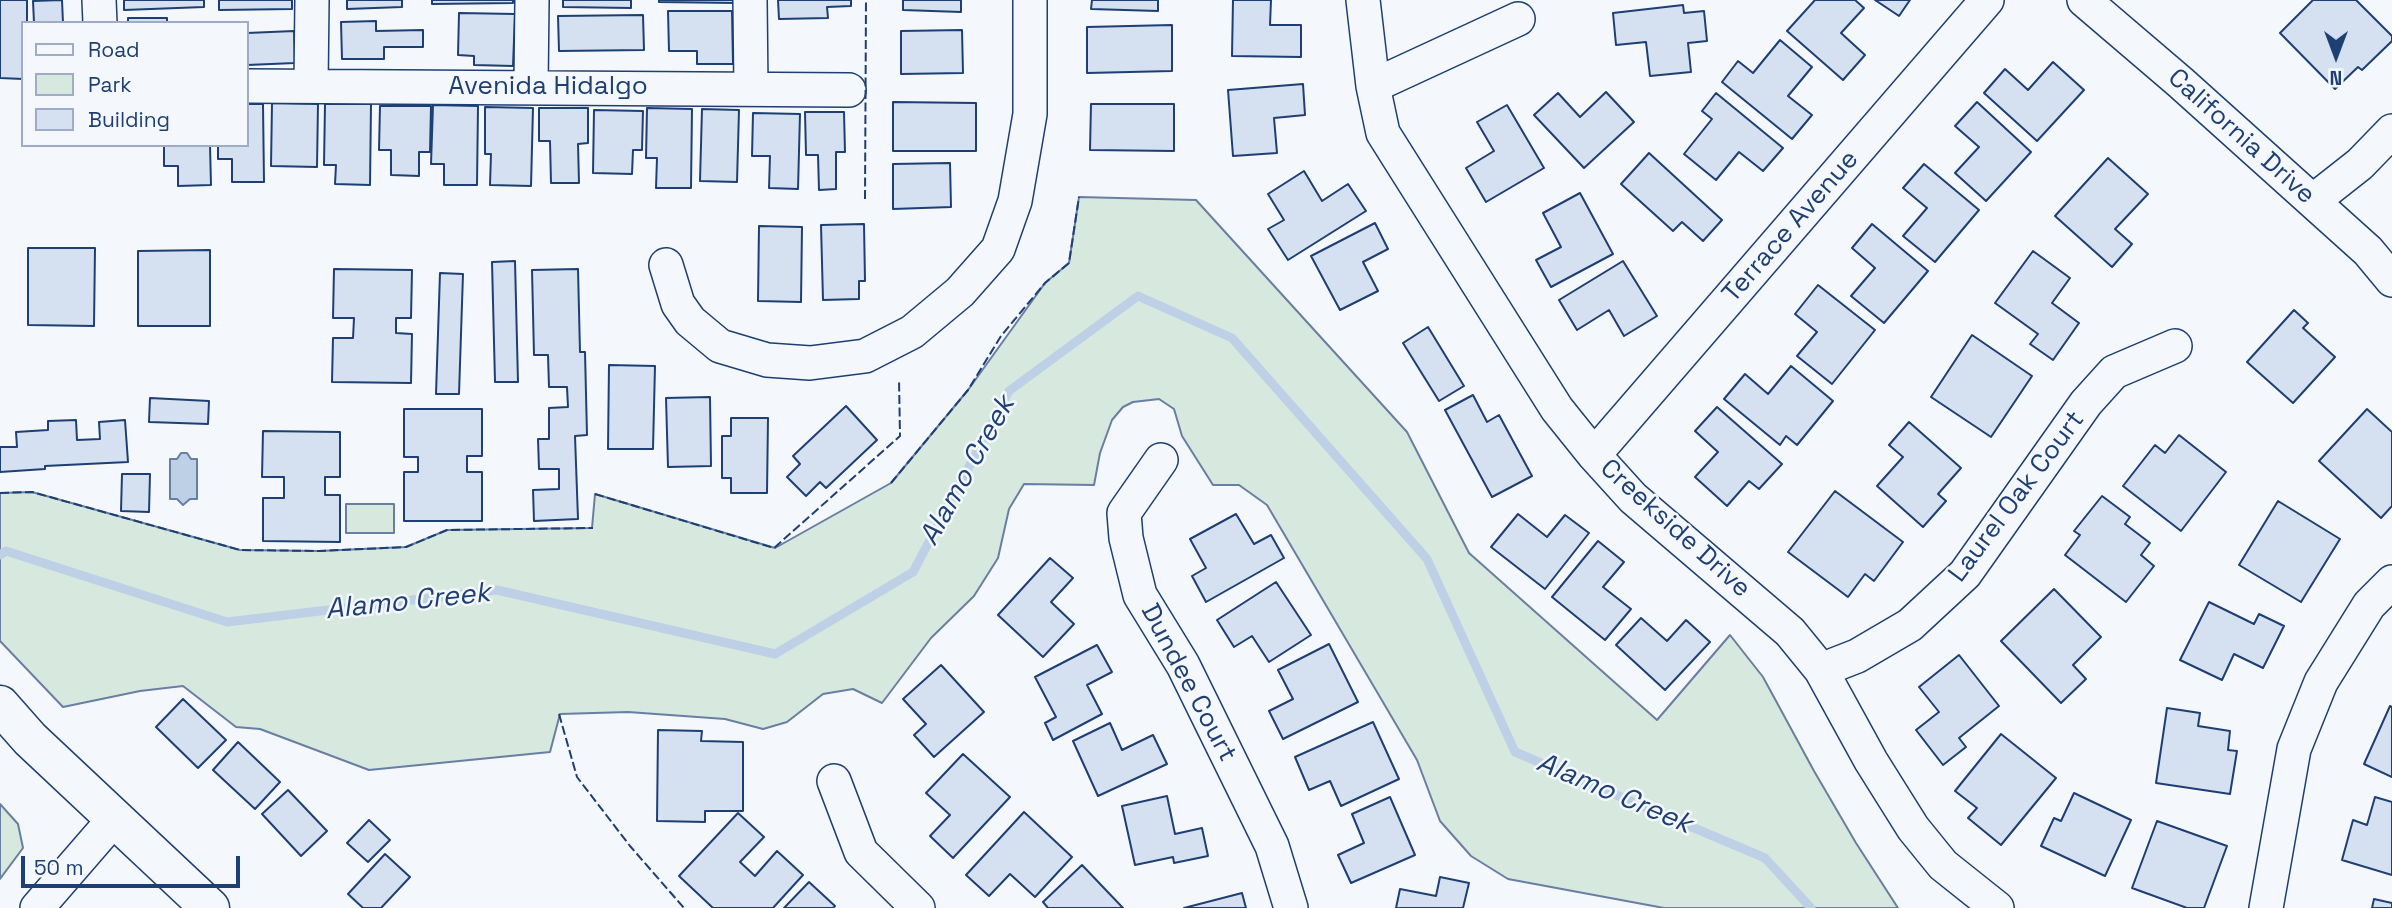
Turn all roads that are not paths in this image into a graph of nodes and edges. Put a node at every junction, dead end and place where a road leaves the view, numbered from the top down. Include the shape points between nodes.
1 (99, 0) edge
2 (312, 0) edge
3 (532, 0) edge
4 (750, 0) edge
5 (1030, 0) edge
6 (1363, 0) edge
7 (1987, 0) edge
8 (2084, 0) edge
9 (1518, 19) dead end
10 (100, 21) edge
11 (311, 85) junction
12 (248, 86) edge
13 (531, 86) junction
14 (1373, 86) junction
15 (751, 88) junction
16 (849, 90) dead end
17 (2392, 131) edge
18 (2313, 201) junction
19 (666, 265) dead end
20 (2392, 280) edge
21 (2175, 346) dead end
22 (1594, 455) junction
23 (1161, 460) dead end
24 (2392, 582) edge
25 (1821, 670) junction
26 (0, 705) edge
27 (834, 781) dead end
28 (115, 818) junction
29 (37, 908) edge
30 (210, 908) edge
31 (918, 908) edge
32 (1291, 908) edge
33 (1997, 908) edge
34 (2266, 908) edge

1 - 10 street
2 - 11 street
3 - 13 street
4 - 15 street
5 - 19 street via 1030,114 1007,225 998,249 960,292 912,332 865,356 810,363 767,359 720,346 690,321 678,304
6 - 14 street, Creekside Drive
7 - 22 street, Terrace Avenue
8 - 18 street, California Drive
9 - 14 street
11 - 12 street, Avenida Hidalgo
11 - 13 street, Avenida Hidalgo
13 - 15 street, Avenida Hidalgo
14 - 22 street, Creekside Drive via 1383,133 1399,161 1557,409
15 - 16 street, Avenida Hidalgo
17 - 18 street
18 - 20 street, California Drive via 2368,251
21 - 25 street, Laurel Oak Court via 2114,372 2086,403 1965,574 1920,616 1857,656
22 - 25 street, Creekside Drive via 1633,498 1790,632
23 - 32 street, Dundee Court via 1124,513 1140,595 1183,665 1272,846
24 - 34 street via 2369,605 2320,682 2294,749
25 - 33 street, Creekside Drive via 1913,828 1943,865
26 - 28 main road
27 - 31 street via 861,852
28 - 29 street
28 - 30 main road

